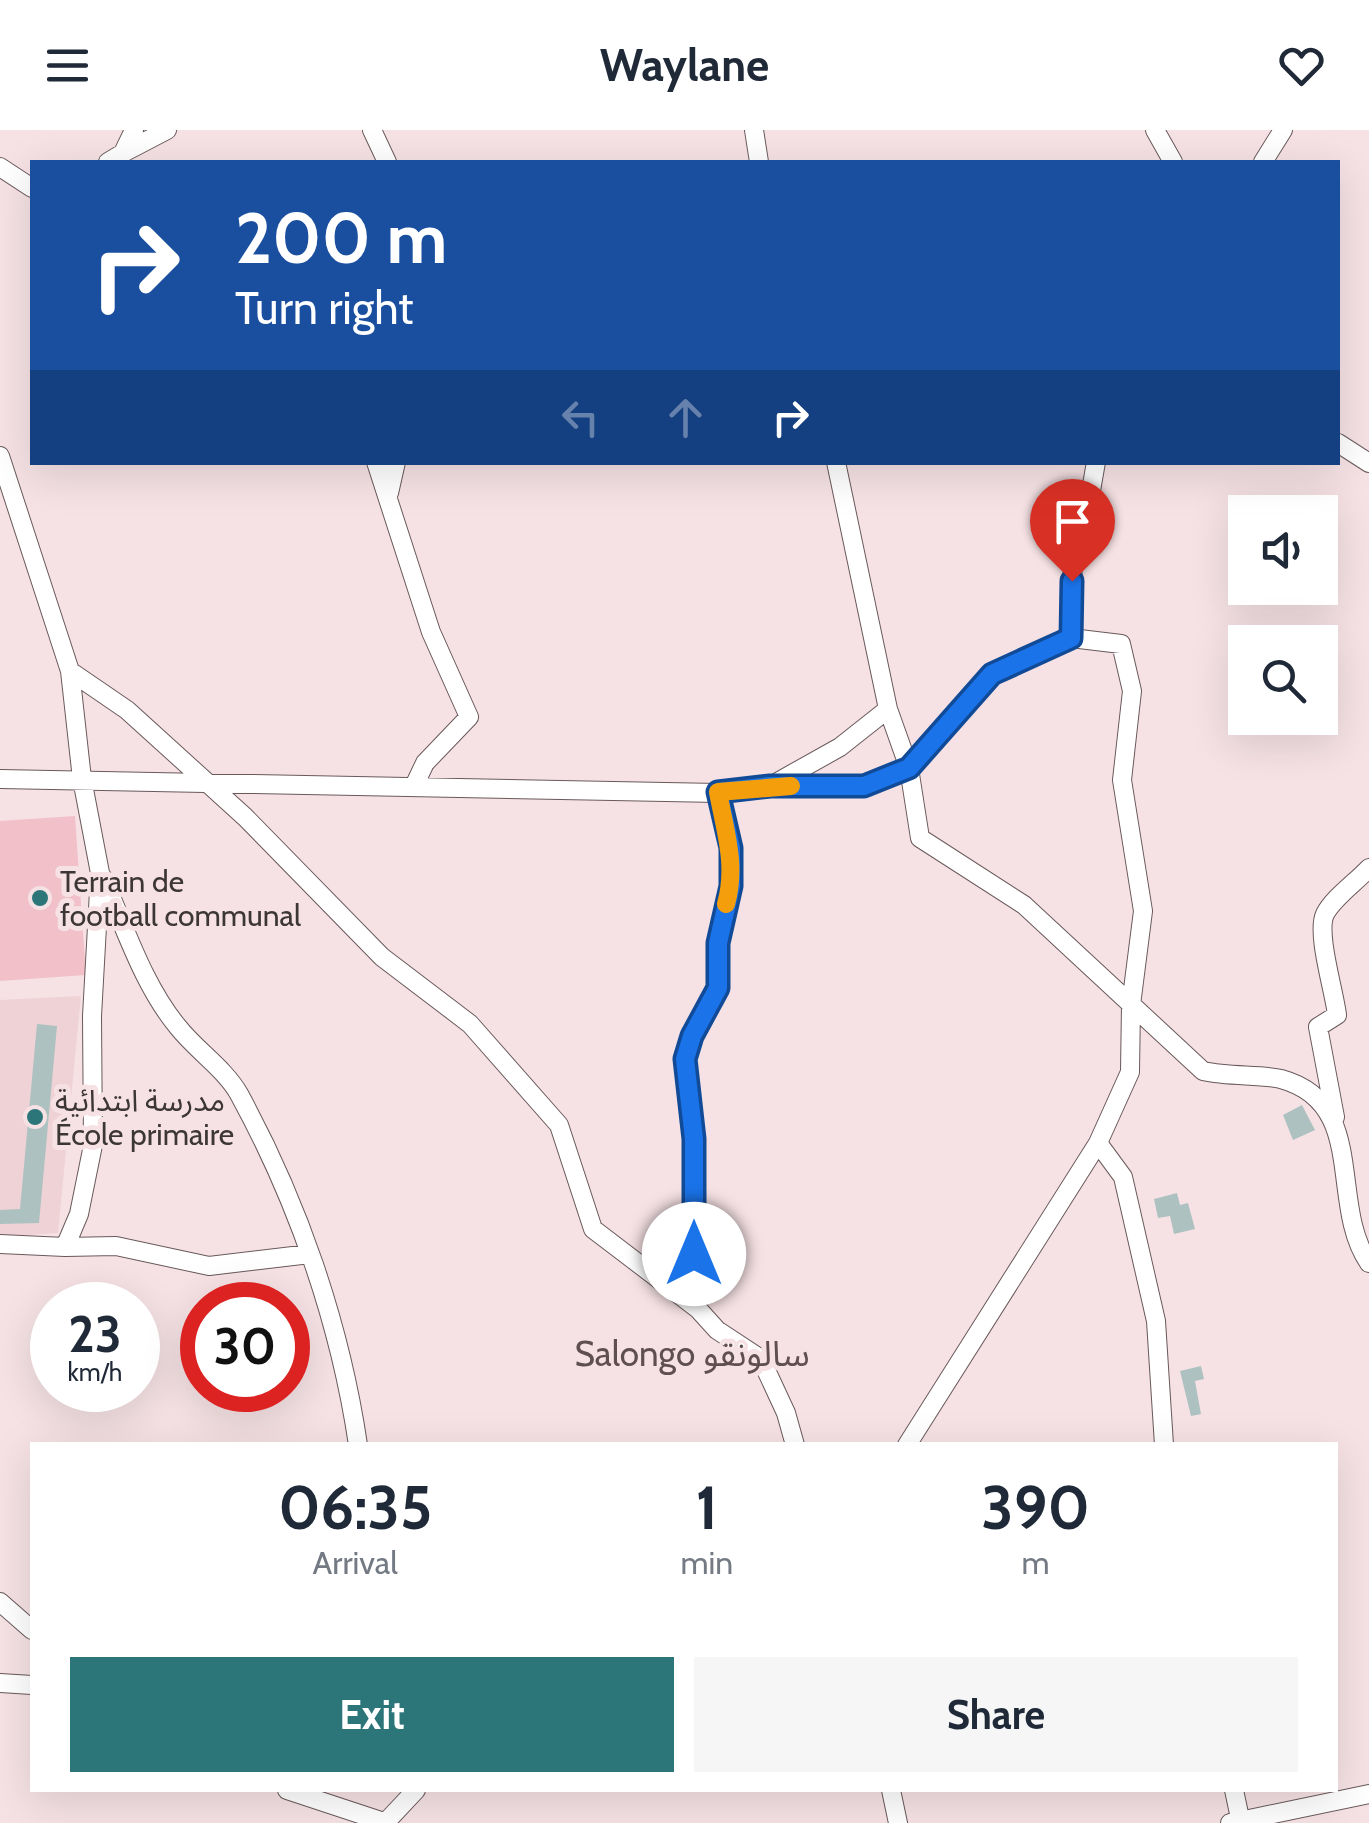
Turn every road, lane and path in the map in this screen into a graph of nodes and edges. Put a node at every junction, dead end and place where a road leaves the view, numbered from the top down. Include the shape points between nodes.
1 (134, 130) edge
2 (167, 130) edge
3 (372, 130) edge
4 (754, 130) edge
5 (1155, 130) edge
6 (1283, 130) edge
7 (116, 158) edge
8 (385, 160) edge
9 (759, 160) edge
10 (1173, 160) edge
11 (1263, 160) edge
12 (0, 167) edge
13 (30, 188) edge
14 (1340, 443) edge
15 (0, 456) edge
16 (1369, 463) edge
17 (377, 465) edge
18 (395, 465) edge
19 (837, 465) edge
20 (1095, 465) edge
21 (387, 498) junction
22 (1071, 638) junction
23 (70, 671) junction
24 (888, 710) junction
25 (909, 768) junction
26 (0, 779) edge
27 (82, 779) junction
28 (415, 784) junction
29 (208, 786) junction
30 (770, 786) junction
31 (718, 792) junction
32 (1369, 868) edge
33 (100, 873) junction
34 (1131, 1006) junction
35 (1335, 1117) junction
36 (1098, 1143) junction
37 (0, 1244) edge
38 (65, 1247) junction
39 (310, 1254) junction
40 (1369, 1263) edge
41 (698, 1309) junction
42 (357, 1442) edge
43 (794, 1442) edge
44 (909, 1442) edge
45 (1164, 1442) edge
46 (0, 1602) edge
47 (30, 1628) edge
48 (0, 1683) edge
49 (30, 1685) edge
50 (293, 1792) edge
51 (414, 1792) edge
52 (891, 1792) edge
53 (1234, 1792) edge
54 (1369, 1794) edge
55 (387, 1822) edge
56 (1237, 1822) edge
57 (898, 1823) edge

1 - 7 street
2 - 7 street
3 - 8 street
4 - 9 street
5 - 10 street
6 - 11 street
12 - 13 street
14 - 16 street
15 - 23 street
17 - 21 street
18 - 21 street
19 - 24 street
20 - 22 street via 1073,553
21 - 28 street via 431,632 469,716 425,763
22 - 25 street via 992,674
22 - 34 street via 1121,644 1132,691 1122,780 1143,911
23 - 27 street
23 - 29 street via 128,710
24 - 25 street
24 - 30 street via 840,747
25 - 30 street via 864,786
25 - 34 street via 920,838 1024,905
26 - 27 street
27 - 29 street
27 - 33 street
28 - 29 street
28 - 31 street
29 - 41 street via 382,958 470,1024 559,1125 593,1229
30 - 31 street
31 - 41 street via 731,848 731,886 718,943 718,988 685,1059
32 - 35 street via 1325,914 1320,941 1337,1015 1318,1028
33 - 38 street via 93,1145
33 - 39 street via 176,1026 237,1090
34 - 35 street via 1203,1071 1278,1078 1306,1088
34 - 36 street via 1130,1072
35 - 40 street via 1347,1151 1358,1248
36 - 44 street
36 - 45 street via 1123,1177 1156,1321
37 - 38 street
38 - 39 street via 116,1246 209,1266
39 - 42 street
41 - 43 street via 716,1330 760,1359
46 - 47 street
48 - 49 street
50 - 55 street
51 - 55 street
52 - 57 street
53 - 56 street
54 - 56 street

